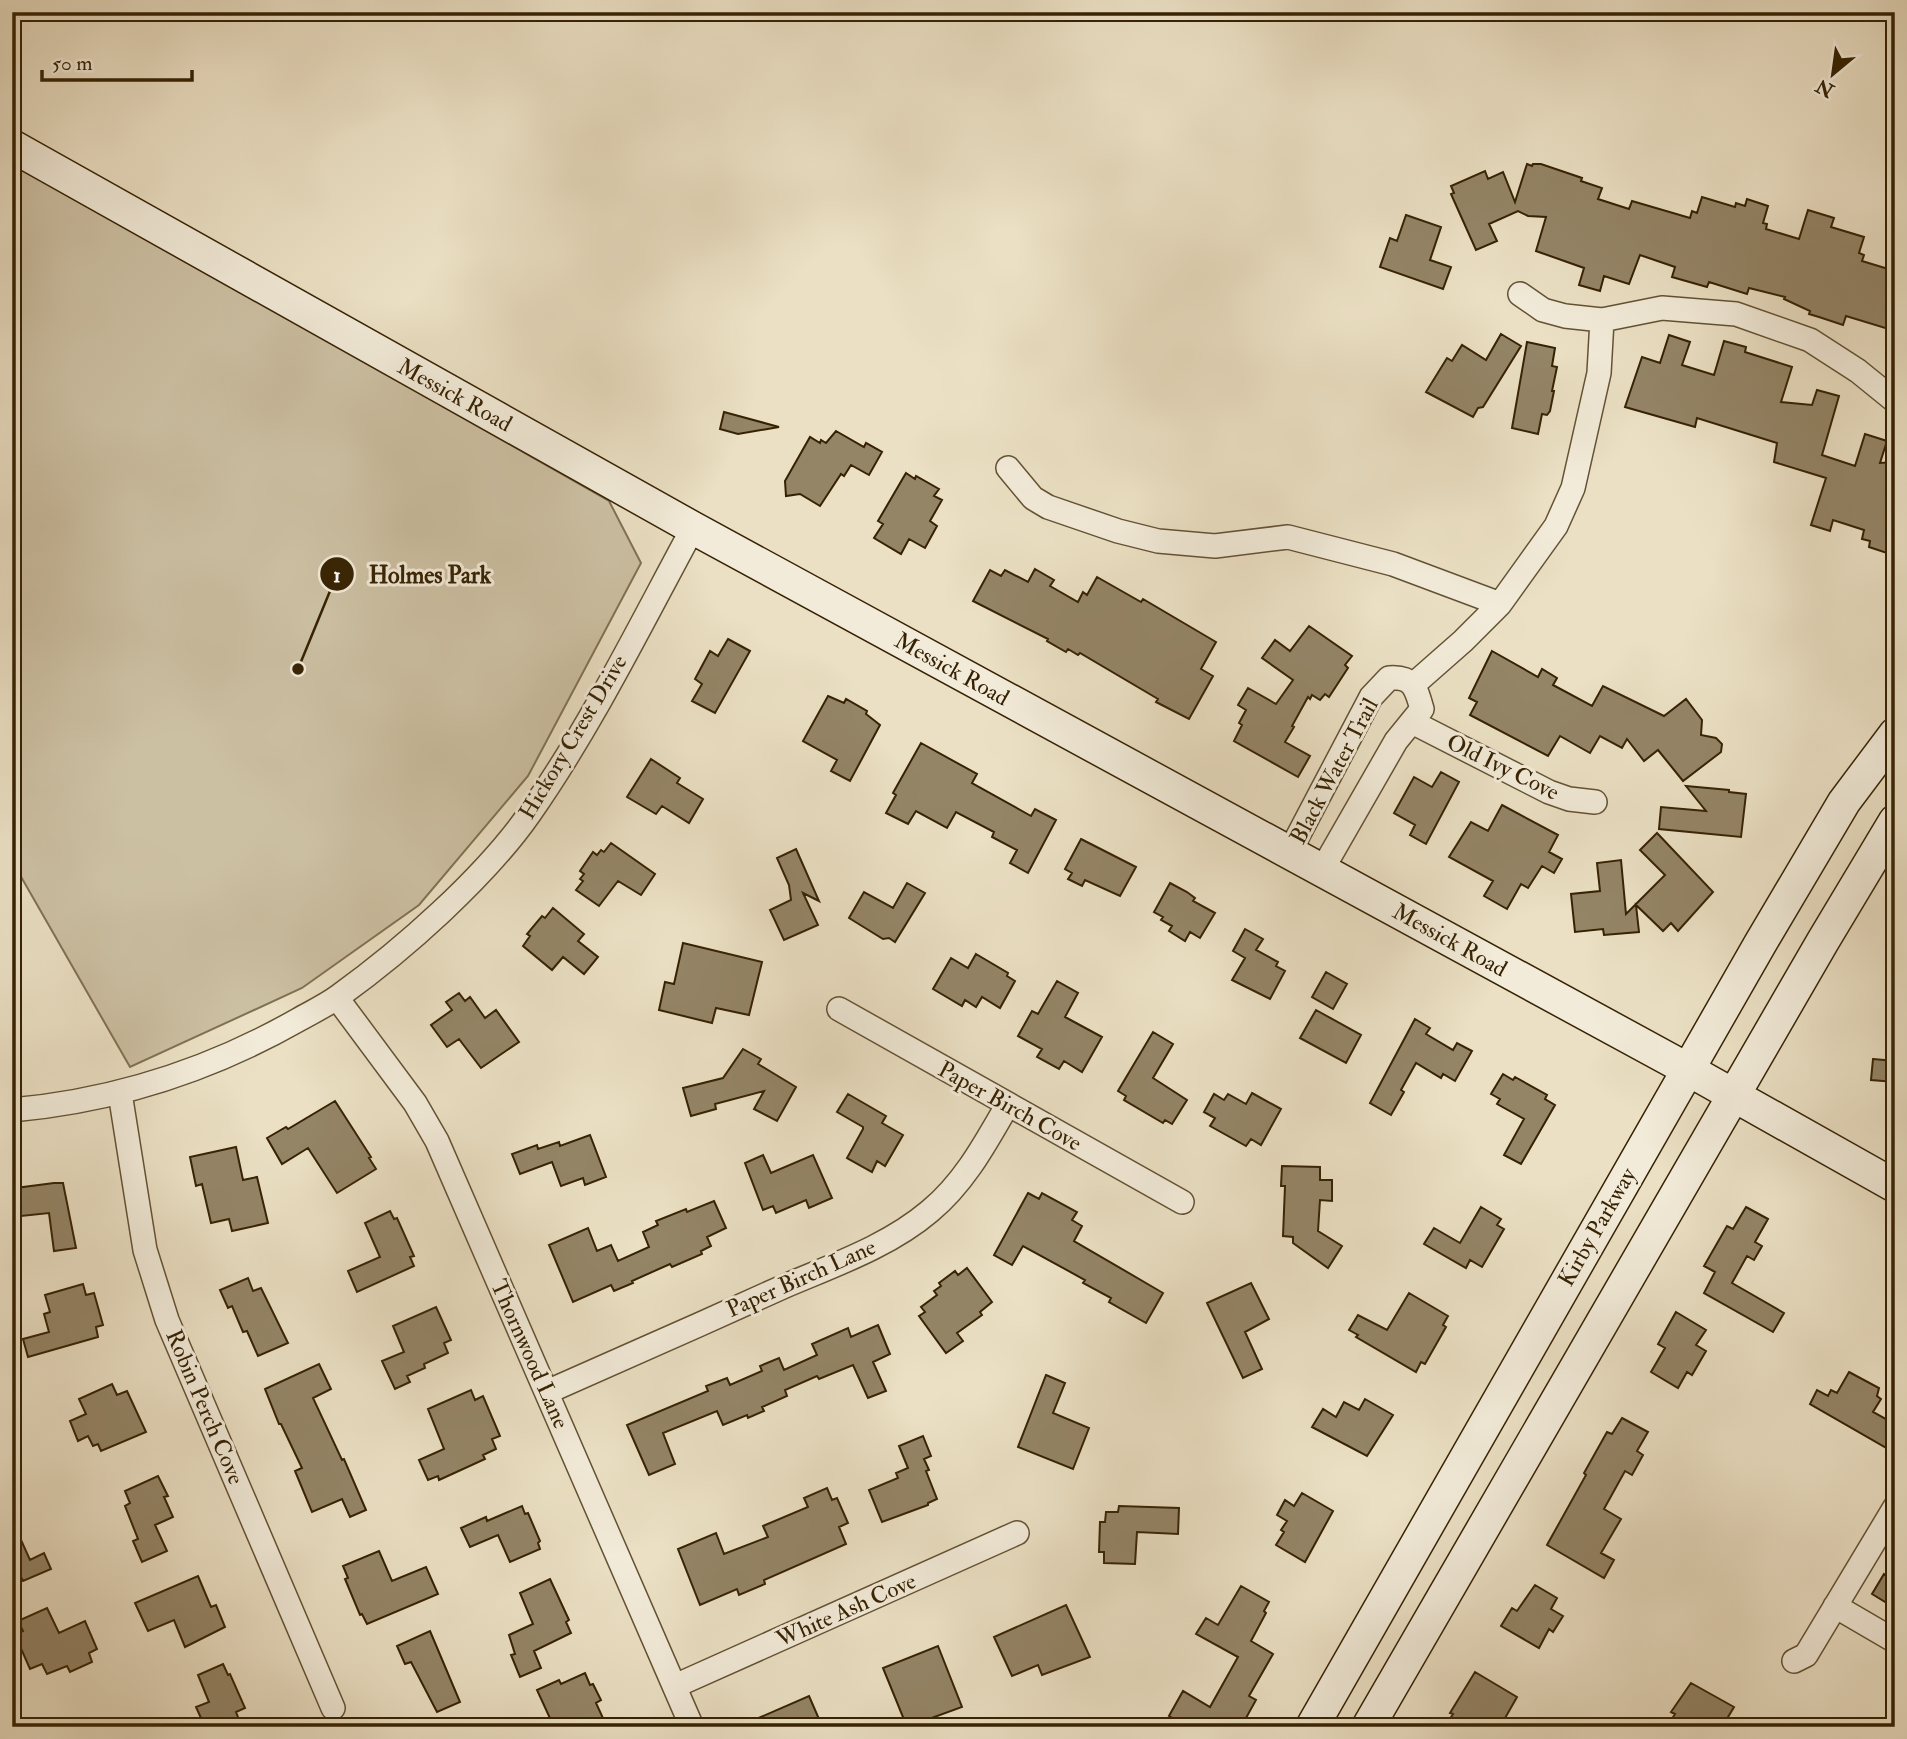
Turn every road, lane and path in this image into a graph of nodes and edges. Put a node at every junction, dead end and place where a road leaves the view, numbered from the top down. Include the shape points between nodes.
1 (12, 146) edge
2 (1520, 294) dead end
3 (1602, 320) junction
4 (1895, 401) edge
5 (1008, 468) dead end
6 (693, 528) junction
7 (1500, 604) junction
8 (1413, 685) junction
9 (1412, 722) junction
10 (1895, 734) edge
11 (1595, 802) dead end
12 (1895, 821) edge
13 (1289, 853) junction
14 (1322, 870) junction
15 (337, 998) junction
16 (839, 1009) dead end
17 (1688, 1069) junction
18 (120, 1093) junction
19 (1734, 1095) junction
20 (1008, 1104) junction
21 (12, 1110) edge
22 (1895, 1186) edge
23 (1182, 1202) dead end
24 (547, 1392) junction
25 (1895, 1507) edge
26 (1017, 1533) dead end
27 (1835, 1606) junction
28 (1895, 1641) edge
29 (1794, 1661) dead end
30 (676, 1686) junction
31 (333, 1708) dead end
32 (692, 1727) edge
33 (1312, 1727) edge
34 (1368, 1727) edge

1 - 6 main road, Messick Road
2 - 3 street via 1543,310
3 - 4 street via 1662,308 1736,314 1810,340
3 - 7 street via 1598,373 1573,488 1556,526
5 - 7 street via 1032,498 1118,531 1158,541 1215,546 1288,537 1393,565
6 - 13 main road, Messick Road
6 - 15 street, Hickory Crest Drive via 586,723 528,816 454,899
7 - 8 street
8 - 9 street, Black Water Trail via 1422,709
8 - 13 street, Black Water Trail via 1402,677 1390,678 1371,697
9 - 11 street, Old Ivy Cove via 1549,792
9 - 14 street, Black Water Trail via 1396,741
10 - 17 main road, Kirby Parkway via 1844,802
12 - 19 main road
13 - 14 main road, Messick Road
14 - 17 main road, Messick Road
15 - 18 street, Hickory Crest Drive via 207,1065
15 - 24 street, Thornwood Lane via 415,1103 437,1141
16 - 20 street, Paper Birch Cove
17 - 19 main road, Messick Road
17 - 33 main road, Kirby Parkway
18 - 21 street, Hickory Crest Drive
18 - 31 street, Robin Perch Cove via 145,1250 163,1308
19 - 22 main road, Messick Road
19 - 34 main road
20 - 23 street, Paper Birch Cove
20 - 24 street, Paper Birch Lane via 953,1190 909,1227
24 - 30 street, Thornwood Lane
25 - 27 street
26 - 30 street, White Ash Cove
27 - 28 street
27 - 29 street via 1806,1655
30 - 32 street, Thornwood Lane

